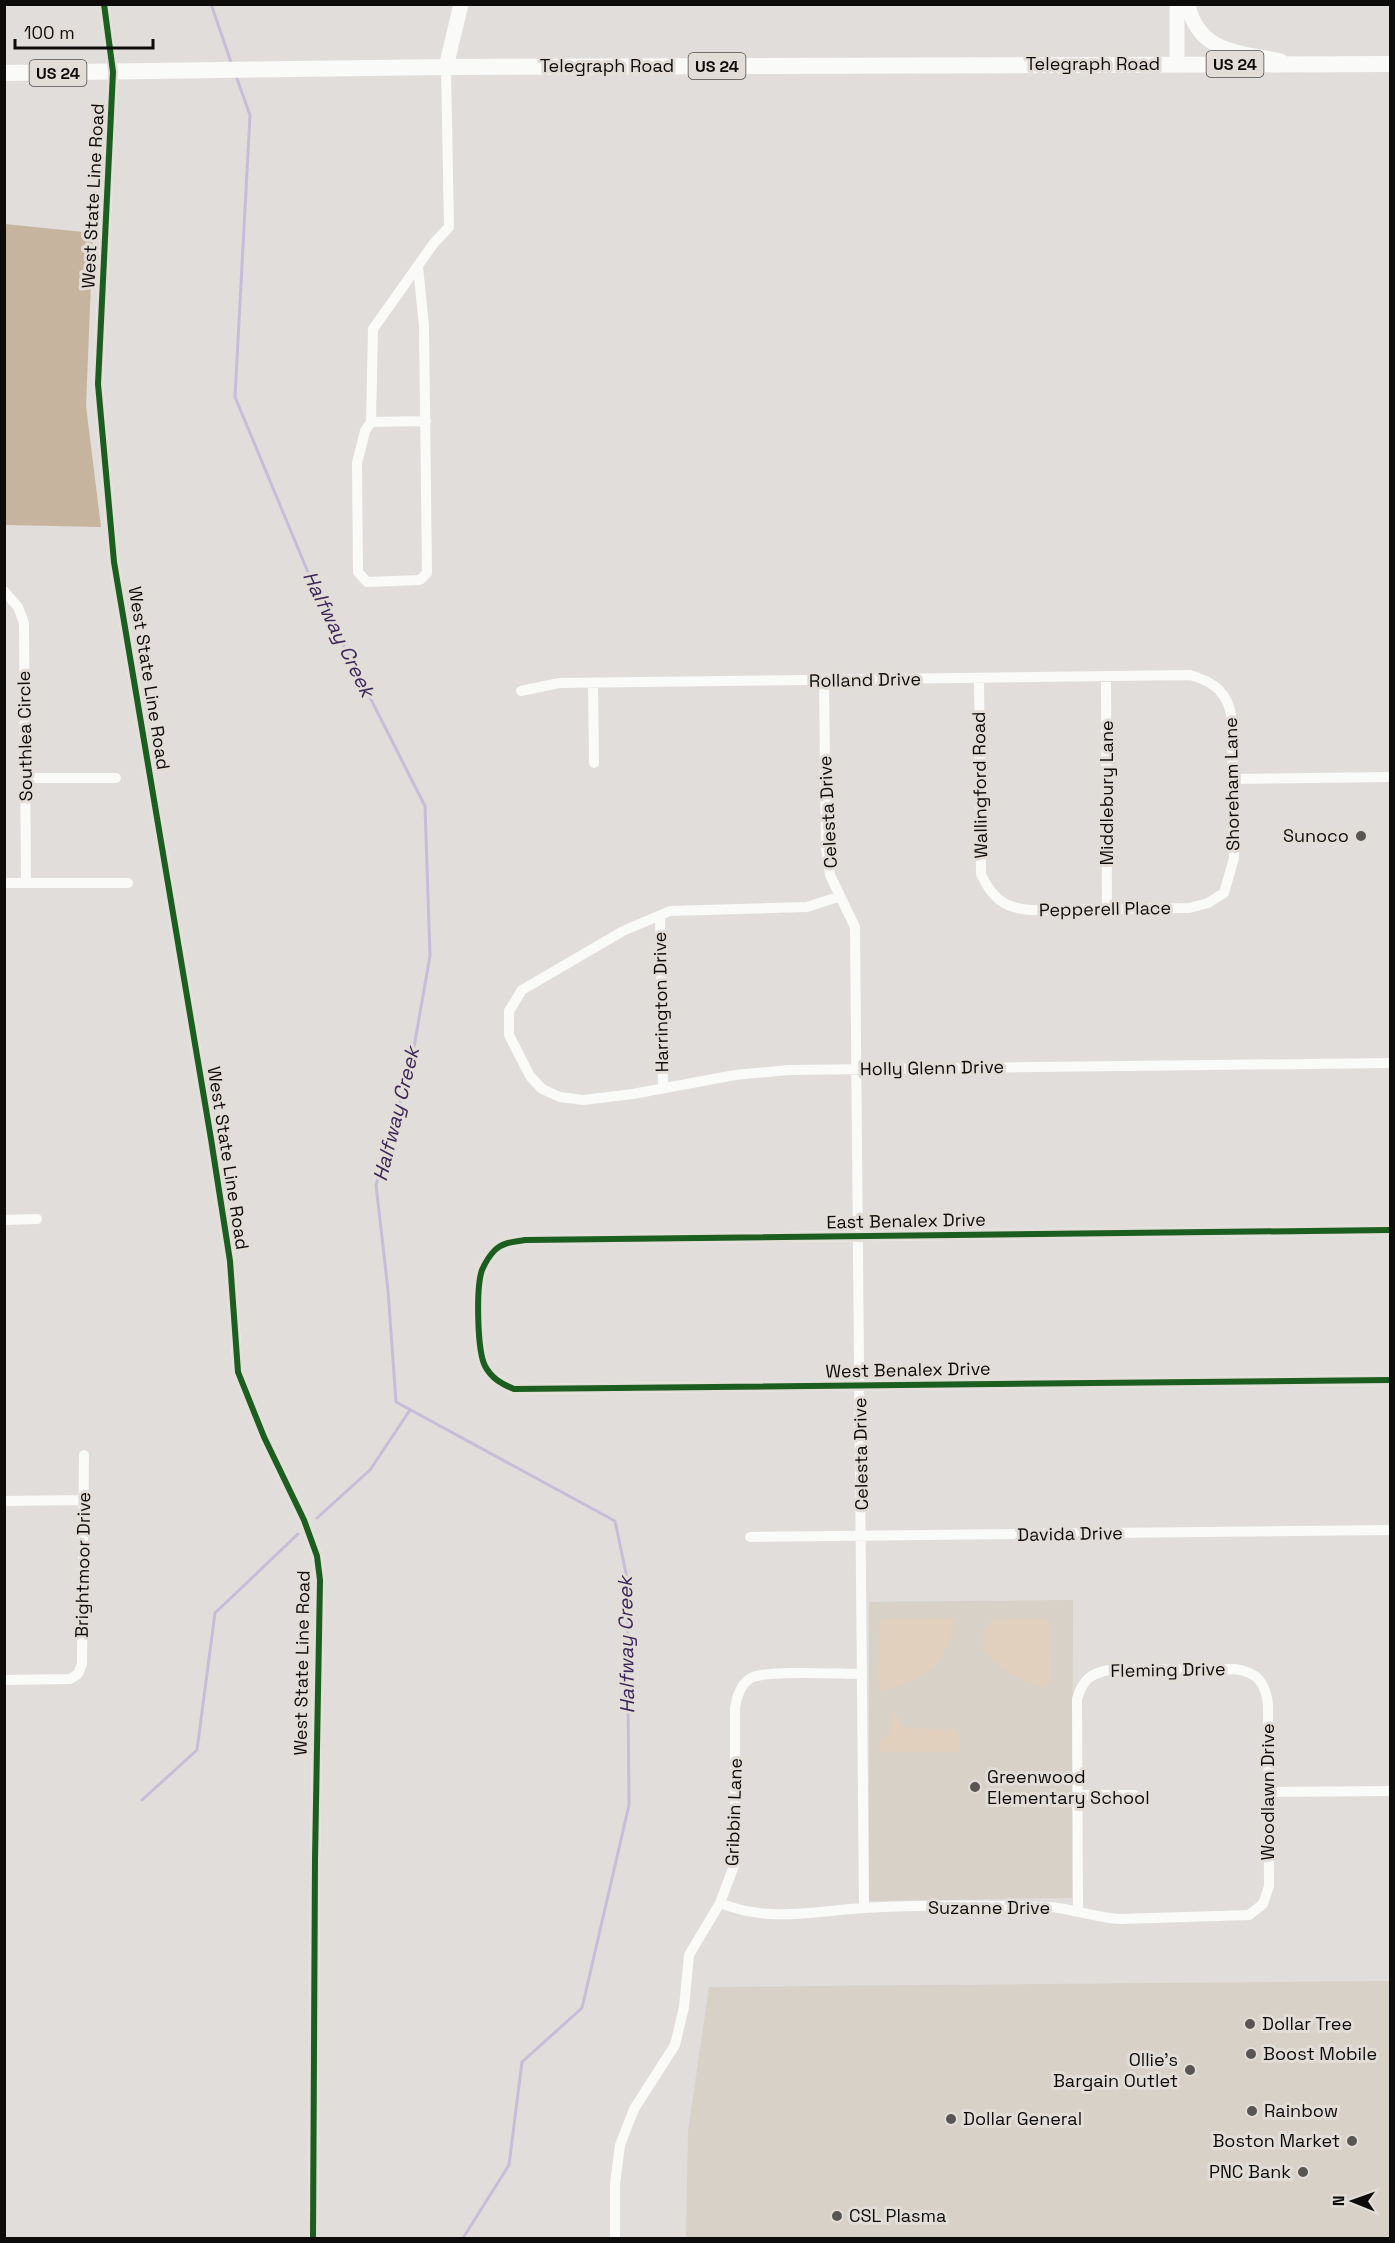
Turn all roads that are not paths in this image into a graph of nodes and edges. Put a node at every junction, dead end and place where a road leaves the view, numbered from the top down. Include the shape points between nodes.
1 (104, 4) edge
2 (461, 4) edge
3 (1178, 4) edge
4 (1188, 4) edge
5 (1293, 63) junction
6 (1177, 64) junction
7 (1390, 64) edge
8 (446, 67) junction
9 (113, 72) junction
10 (4, 73) edge
11 (418, 267) junction
12 (426, 421) junction
13 (371, 422) junction
14 (6, 592) edge
15 (1106, 676) junction
16 (979, 678) junction
17 (824, 681) junction
18 (1209, 682) joint
19 (593, 683) junction
20 (521, 691) dead end
21 (594, 763) dead end
22 (1390, 777) edge
23 (25, 778) junction
24 (116, 778) dead end
25 (1234, 779) junction
26 (4, 883) edge
27 (26, 883) junction
28 (128, 883) dead end
29 (989, 890) joint
30 (1224, 893) joint
31 (838, 897) junction
32 (1107, 909) junction
33 (660, 916) junction
34 (1390, 1062) edge
35 (857, 1069) junction
36 (663, 1089) junction
37 (4, 1220) edge
38 (37, 1220) dead end
39 (1390, 1230) edge
40 (859, 1236) junction
41 (480, 1316) joint
42 (1390, 1380) edge
43 (860, 1386) junction
44 (84, 1455) dead end
45 (85, 1500) junction
46 (4, 1501) edge
47 (1390, 1530) edge
48 (750, 1537) dead end
49 (862, 1537) junction
50 (862, 1674) junction
51 (1255, 1674) joint
52 (4, 1680) edge
53 (1390, 1791) edge
54 (1268, 1792) junction
55 (1078, 1795) junction
56 (1135, 1795) dead end
57 (720, 1903) junction
58 (864, 1908) junction
59 (1258, 1910) joint
60 (1078, 1912) junction
61 (313, 2238) edge
62 (615, 2238) edge

1 - 9 street, West State Line Road
2 - 8 street
3 - 6 street
4 - 5 street via 1194,25 1211,44
5 - 6 main road, Telegraph Road / US 24
5 - 7 main road, Telegraph Road / US 24
6 - 8 main road, Telegraph Road / US 24
8 - 9 main road, Telegraph Road / US 24
8 - 11 street via 449,227
9 - 10 main road, Telegraph Road / US 24
9 - 61 street, West State Line Road via 98,384 114,562 230,1261 238,1372 304,1520 317,1556 320,1580
11 - 12 street
11 - 13 street via 373,330
12 - 13 street
12 - 13 street via 427,573 420,580 367,582 358,572 357,474 359,450
14 - 23 street, Southlea Circle via 24,623
15 - 16 street, Rolland Drive
15 - 18 street, Rolland Drive via 1190,675
15 - 32 street, Middlebury Lane
16 - 17 street, Rolland Drive
16 - 29 street, Wallingford Road via 981,874
17 - 19 street, Rolland Drive
17 - 31 street, Celesta Drive via 826,848
18 - 25 street, Shoreham Lane via 1221,690 1229,703
19 - 20 street, Rolland Drive via 559,683
19 - 21 street
22 - 25 street
23 - 24 street
23 - 27 street, Southlea Circle
25 - 30 street, Shoreham Lane via 1234,858
26 - 27 street
27 - 28 street
29 - 32 street, Pepperell Place via 1005,905 1016,909
30 - 32 street, Pepperell Place via 1199,907
31 - 33 street via 807,907 686,909
31 - 35 street, Celesta Drive via 850,912 855,927
33 - 36 street, Harrington Drive
33 - 36 street, Holly Glenn Drive via 623,931 522,990 509,1011 509,1035 530,1076 542,1089 560,1097 583,1100
34 - 35 street, Holly Glenn Drive
35 - 36 street, Holly Glenn Drive via 765,1071
35 - 40 street, Celesta Drive
37 - 38 street
39 - 40 street, East Benalex Drive
40 - 41 street, East Benalex Drive via 513,1242 494,1251 482,1269
40 - 43 street, Celesta Drive
41 - 43 street, West Benalex Drive via 486,1369 514,1389
42 - 43 street, West Benalex Drive
43 - 49 street, Celesta Drive
44 - 45 street, Brightmoor Drive
45 - 46 street
45 - 52 street, Brightmoor Drive via 82,1652 78,1674 70,1679
47 - 49 street, Davida Drive
48 - 49 street, Davida Drive
49 - 50 street, Celesta Drive
50 - 57 street, Gribbin Lane via 769,1674 752,1677 745,1684 735,1708 735,1863
50 - 58 street, Celesta Drive
51 - 54 street, Woodlawn Drive via 1267,1697
51 - 55 street, Fleming Drive via 1235,1669 1109,1670 1083,1681 1077,1699
53 - 54 street
54 - 59 street, Woodlawn Drive via 1269,1886 1268,1897
55 - 56 street
55 - 60 street
57 - 58 street, Suzanne Drive via 761,1915
57 - 62 street, Gribbin Lane via 689,1955 684,2007 675,2045 634,2109 620,2145
58 - 60 street, Suzanne Drive via 1049,1907
59 - 60 street, Suzanne Drive via 1235,1918 1120,1919

